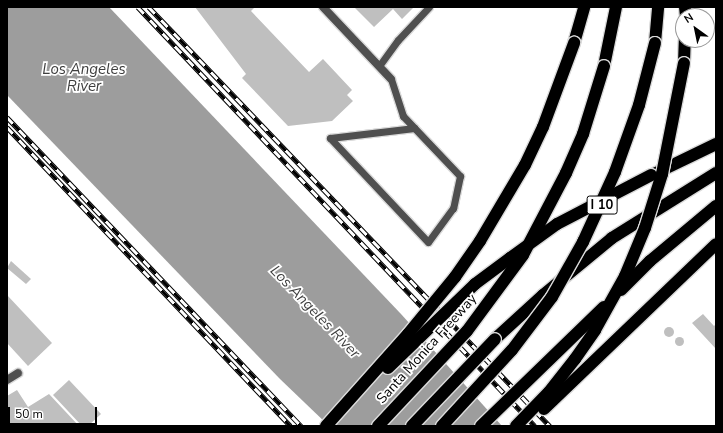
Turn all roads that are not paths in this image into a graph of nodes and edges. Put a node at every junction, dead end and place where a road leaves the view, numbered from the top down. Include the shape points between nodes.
1 (323, 7) edge
2 (429, 7) edge
3 (584, 7) edge
4 (616, 7) edge
5 (658, 7) edge
6 (685, 48) edge
7 (379, 66) junction
8 (391, 79) joint
9 (414, 128) junction
10 (716, 144) edge
11 (716, 172) edge
12 (716, 206) edge
13 (716, 244) edge
14 (18, 373) dead end
15 (7, 380) edge
16 (326, 426) edge
17 (331, 426) edge
18 (378, 426) edge
19 (412, 426) edge
20 (442, 426) edge
21 (481, 426) edge
22 (516, 426) edge
23 (526, 426) edge

1 - 7 street
2 - 7 lane via 398,40
3 - 16 highway, bridge via 574,43 540,133 515,184 480,241 455,277 408,334
4 - 18 highway, Santa Monica Freeway, bridge via 604,66 583,134 566,173 523,255 466,331
5 - 20 highway, I 10, bridge via 655,43 639,105 612,179 583,242 552,297 512,350
6 - 22 highway, bridge via 684,63 662,174 645,228 625,276 595,330 575,359 549,392
7 - 8 street
8 - 9 lane via 403,116
9 - 9 lane via 460,176 453,208 428,242 330,138
10 - 17 highway, bridge via 557,224 475,284
11 - 19 highway, bridge via 612,238 543,295 495,339
12 - 21 highway, bridge via 650,261
13 - 23 highway, bridge
14 - 15 street

